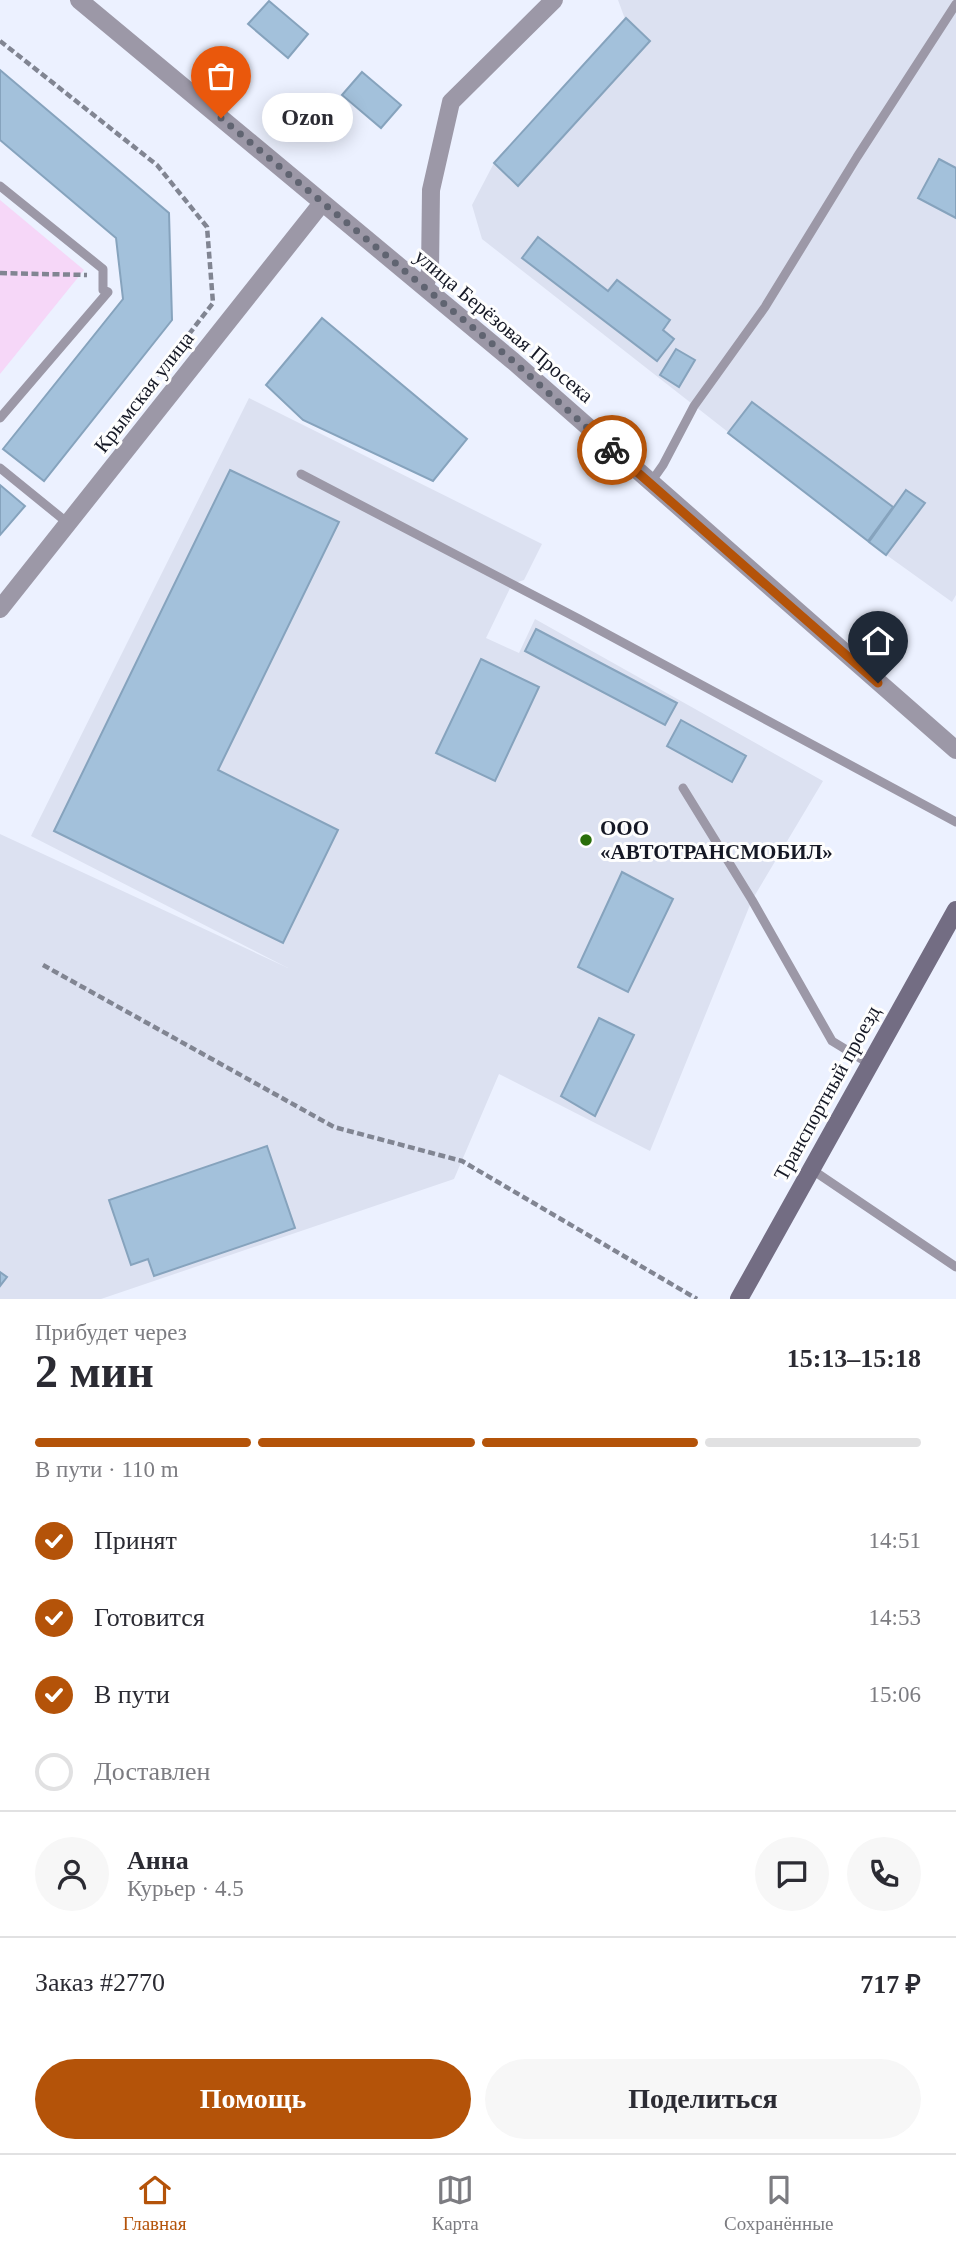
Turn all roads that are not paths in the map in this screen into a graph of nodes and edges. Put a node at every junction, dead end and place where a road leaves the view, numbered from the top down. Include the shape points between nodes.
1 (79, 0) edge
2 (554, 0) edge
3 (956, 4) edge
4 (0, 186) edge
5 (322, 203) junction
6 (424, 287) junction
7 (0, 418) edge
8 (0, 468) edge
9 (301, 474) dead end
10 (650, 483) junction
11 (69, 524) junction
12 (0, 609) edge
13 (956, 750) edge
14 (683, 788) dead end
15 (956, 822) edge
16 (956, 909) edge
17 (868, 1063) junction
18 (811, 1169) junction
19 (956, 1267) edge
20 (739, 1299) edge

1 - 5 street, улица Берёзовая Просека
2 - 6 street via 451,103 431,190 430,272
3 - 10 lane via 765,307 694,406
4 - 7 lane via 103,269 103,290 108,292
5 - 6 street, улица Берёзовая Просека
5 - 11 street, Крымская улица
6 - 10 street, улица Берёзовая Просека
8 - 11 lane
9 - 15 lane
10 - 13 street, улица Берёзовая Просека
11 - 12 street, Крымская улица
14 - 17 lane via 832,1041
16 - 17 main road, Транспортный проезд
17 - 18 main road, Транспортный проезд
18 - 19 lane
18 - 20 main road, Транспортный проезд

